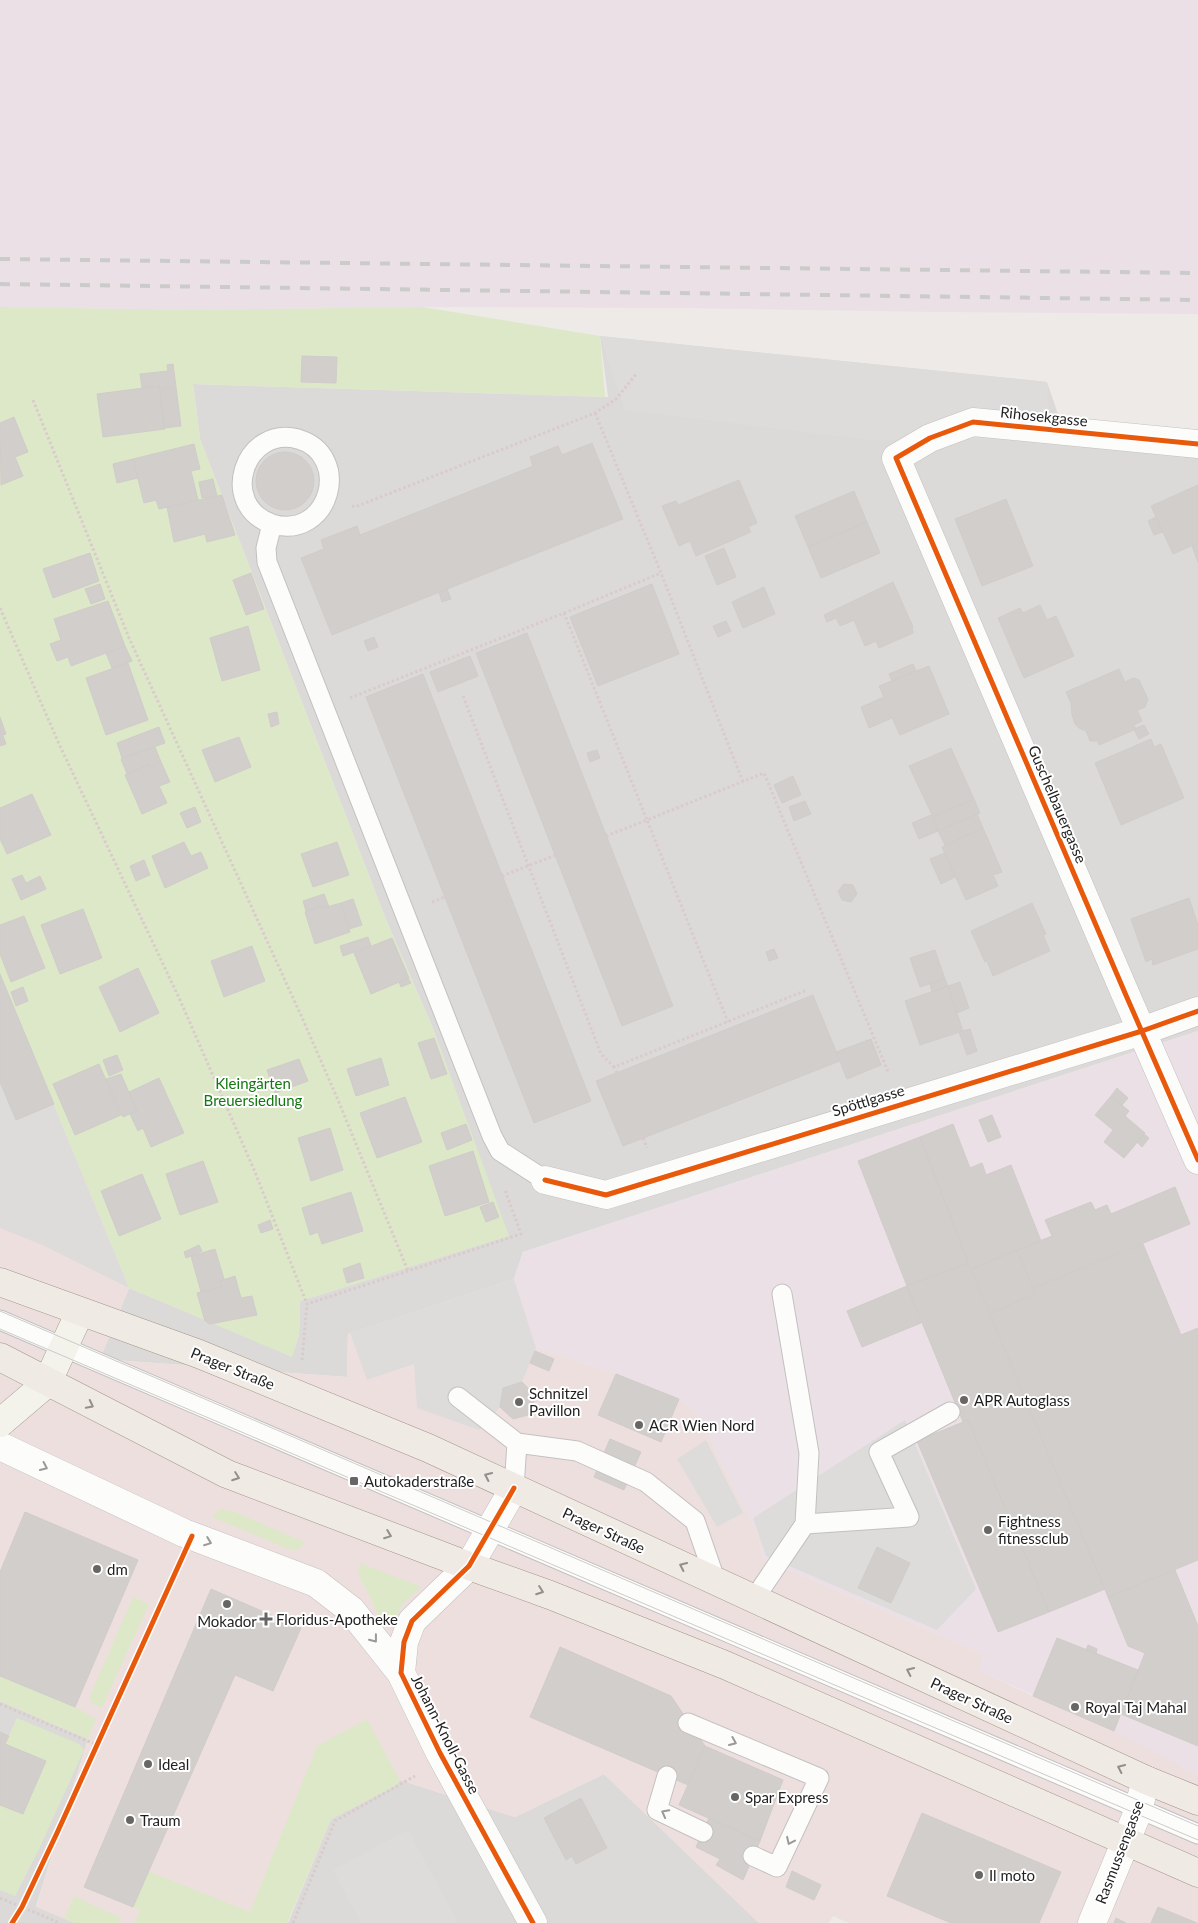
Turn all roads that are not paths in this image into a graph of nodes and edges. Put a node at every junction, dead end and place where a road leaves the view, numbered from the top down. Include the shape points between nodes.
1 (1198, 444) edge
2 (896, 458) joint
3 (272, 524) junction
4 (1198, 1011) edge
5 (1142, 1031) junction
6 (1198, 1160) edge
7 (545, 1180) joint
8 (0, 1282) edge
9 (782, 1294) dead end
10 (80, 1312) junction
11 (0, 1320) edge
12 (63, 1347) junction
13 (0, 1357) edge
14 (47, 1382) junction
15 (458, 1398) dead end
16 (950, 1412) dead end
17 (0, 1423) edge
18 (517, 1443) junction
19 (0, 1446) edge
20 (514, 1488) junction
21 (805, 1524) junction
22 (490, 1530) junction
23 (468, 1566) junction
24 (716, 1582) junction
25 (754, 1599) junction
26 (401, 1673) junction
27 (688, 1723) dead end
28 (666, 1776) dead end
29 (1146, 1780) junction
30 (1198, 1801) edge
31 (1138, 1808) junction
32 (703, 1832) dead end
33 (1198, 1834) edge
34 (1125, 1842) junction
35 (753, 1856) dead end
36 (1198, 1873) edge
37 (533, 1923) edge
38 (1092, 1923) edge

1 - 2 street, Rihosekgasse via 974,422 930,438
2 - 5 street, Guschelbauergasse
3 - 3 lane via 254,513 245,501 242,472 257,448 270,441 298,439 313,447 325,460 330,477 329,494 321,509 308,521 294,526
3 - 7 lane via 266,548 267,562 492,1136 500,1151
4 - 5 street, Spöttlgasse
5 - 6 street, Guschelbauergasse
5 - 7 street, Spöttlgasse via 606,1195
8 - 10 main road, Prager Straße
9 - 21 lane via 809,1453
10 - 12 street
20 -> 10 main road, Prager Straße via 428,1448 198,1354
11 - 12 lane
12 - 14 street
12 - 22 lane
13 - 14 main road
14 - 17 street
14 -> 23 main road via 227,1474
15 - 18 lane
16 - 21 lane via 879,1452 909,1518
18 - 20 lane
18 - 24 lane via 577,1451 646,1482 695,1521
19 -> 26 street via 184,1533 316,1583 351,1610
20 - 22 street, Johann-Knoll-Gasse
24 -> 20 main road, Prager Straße
21 - 25 lane
22 - 23 street, Johann-Knoll-Gasse
22 - 31 lane
23 - 26 street, Johann-Knoll-Gasse via 412,1621 404,1642
23 -> 34 main road via 725,1664
24 - 25 main road, Prager Straße
29 -> 25 main road, Prager Straße
26 - 37 street, Johann-Knoll-Gasse via 444,1760
27 -> 35 lane via 819,1778 778,1867
32 -> 28 lane via 657,1810
29 - 30 main road, Prager Straße
29 - 31 street, Rasmussengasse
31 - 33 lane
31 - 34 street, Rasmussengasse
34 - 36 main road
34 - 38 street, Rasmussengasse

